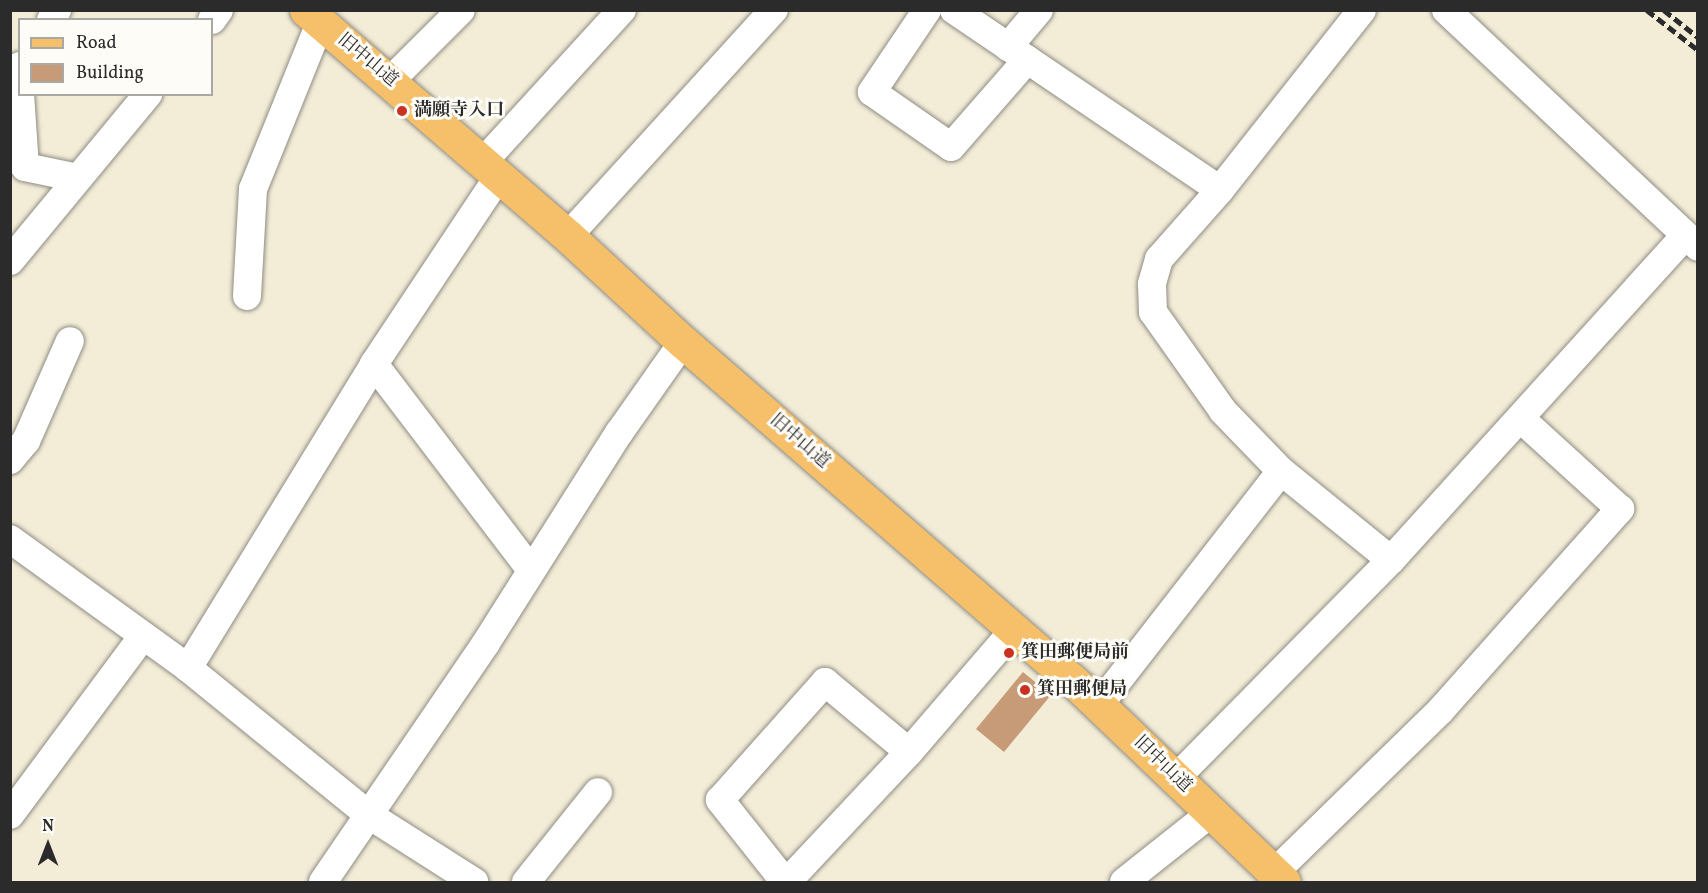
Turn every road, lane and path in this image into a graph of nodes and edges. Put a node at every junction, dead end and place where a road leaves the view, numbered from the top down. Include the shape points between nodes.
1 (461, 10) edge
2 (622, 10) edge
3 (774, 10) edge
4 (927, 10) edge
5 (954, 10) edge
6 (1039, 10) edge
7 (1362, 10) edge
8 (1446, 10) edge
9 (313, 17) edge
10 (1018, 53) junction
11 (390, 81) junction
12 (20, 96) edge
13 (146, 96) edge
14 (491, 169) junction
15 (78, 178) junction
16 (1220, 190) junction
17 (568, 236) junction
18 (1691, 242) edge
19 (10, 261) edge
20 (247, 296) dead end
21 (70, 341) dead end
22 (683, 342) junction
23 (374, 364) junction
24 (1520, 418) junction
25 (10, 460) edge
26 (1281, 471) junction
27 (10, 539) edge
28 (1391, 560) junction
29 (531, 569) junction
30 (1014, 630) junction
31 (142, 636) junction
32 (188, 668) junction
33 (1099, 705) junction
34 (909, 752) junction
35 (1176, 778) junction
36 (598, 792) dead end
37 (1211, 813) junction
38 (10, 815) edge
39 (369, 815) junction
40 (1279, 878) edge
41 (323, 882) edge
42 (474, 882) edge
43 (526, 882) edge
44 (786, 882) edge
45 (1124, 882) edge

1 - 11 street
2 - 14 street
3 - 17 street
4 - 10 street via 872,92 951,147
5 - 10 street
6 - 10 street
7 - 16 street
8 - 18 street
9 - 11 main road, 旧中山道
9 - 20 street via 253,189
10 - 16 street
11 - 14 main road, 旧中山道
12 - 15 street via 25,167
13 - 15 street
14 - 17 main road, 旧中山道
14 - 23 street
15 - 19 street
16 - 26 street via 1159,259 1152,284 1153,312 1223,411
17 - 22 main road, 旧中山道
18 - 24 street
21 - 25 street via 26,441
22 - 29 street
22 - 30 main road, 旧中山道
23 - 29 street
23 - 32 street
24 - 28 street
24 - 40 street via 1620,509 1440,711
26 - 28 street
26 - 33 street
27 - 31 street
28 - 35 street
29 - 39 street via 486,643
30 - 33 main road, 旧中山道
30 - 34 street
31 - 32 street
31 - 38 street
32 - 39 street
33 - 35 main road, 旧中山道
34 - 44 street
34 - 44 street via 825,682 720,800
35 - 37 main road, 旧中山道
36 - 43 street
37 - 40 main road, 旧中山道
37 - 45 street
39 - 41 street
39 - 42 street

